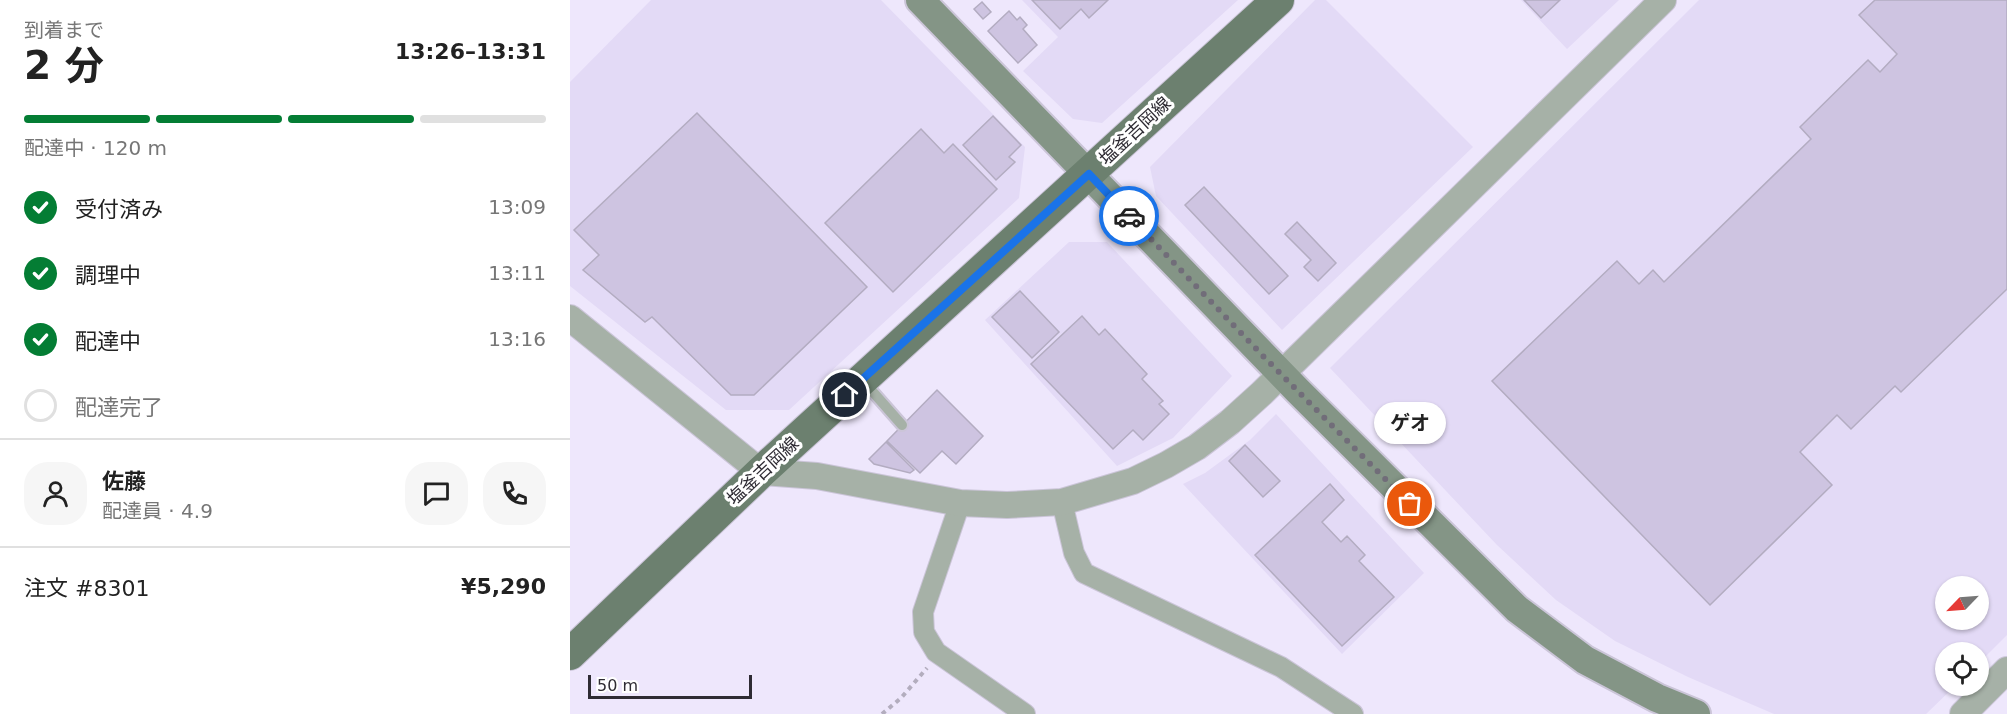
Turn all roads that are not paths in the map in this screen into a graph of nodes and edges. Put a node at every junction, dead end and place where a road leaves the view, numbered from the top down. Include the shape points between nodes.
1 (920, 0) edge
2 (1278, 0) edge
3 (1663, 0) edge
4 (1089, 174) junction
5 (570, 318) edge
6 (1281, 374) junction
7 (862, 380) junction
8 (902, 425) dead end
9 (761, 472) junction
10 (1062, 502) junction
11 (960, 503) junction
12 (570, 654) edge
13 (2007, 670) edge
14 (1651, 706) edge
15 (1025, 714) edge
16 (1353, 714) edge
17 (1696, 714) edge
18 (1963, 714) edge

1 - 4 main road
2 - 4 main road, 塩釜吉岡線
3 - 6 street
4 - 6 main road
4 - 7 main road, 塩釜吉岡線
5 - 9 street
6 - 10 street via 1197,447 1133,481
6 - 14 main road via 1517,609
7 - 8 lane
7 - 9 main road, 塩釜吉岡線
9 - 11 street via 817,476
9 - 12 main road, 塩釜吉岡線
10 - 11 street
10 - 16 street via 1074,553 1084,573 1281,667
11 - 15 street via 923,612 924,632 936,652
13 - 18 street
14 - 17 main road

